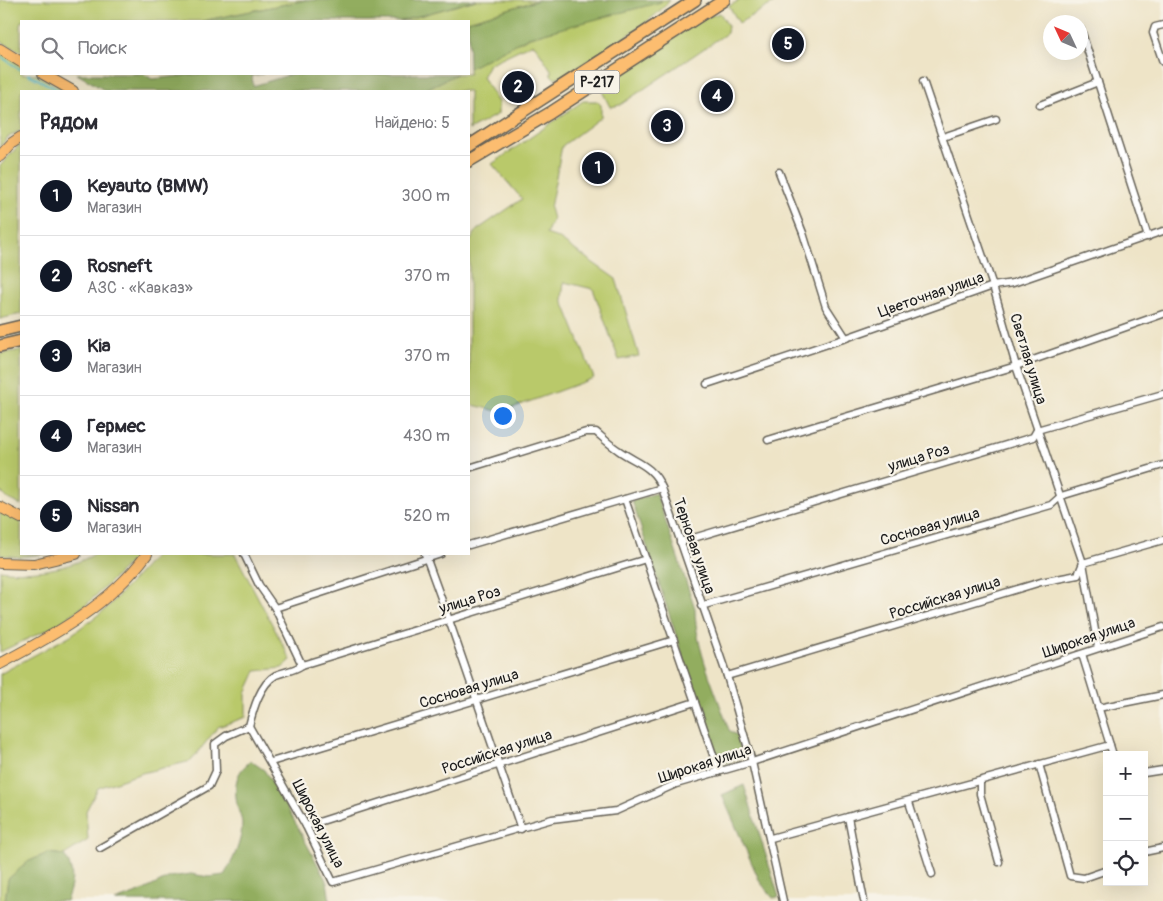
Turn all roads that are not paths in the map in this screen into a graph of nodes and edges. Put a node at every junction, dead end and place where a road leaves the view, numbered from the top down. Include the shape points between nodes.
1 (695, 0) edge
2 (705, 0) edge
3 (717, 0) edge
4 (724, 0) edge
5 (1163, 25) edge
6 (0, 49) edge
7 (1088, 53) edge
8 (633, 58) junction
9 (20, 61) edge
10 (1163, 62) edge
11 (587, 71) junction
12 (44, 75) edge
13 (923, 81) dead end
14 (1098, 82) junction
15 (71, 90) edge
16 (1040, 105) dead end
17 (996, 119) dead end
18 (943, 137) junction
19 (20, 138) edge
20 (470, 144) edge
21 (0, 156) edge
22 (470, 160) edge
23 (779, 172) dead end
24 (1163, 231) edge
25 (1148, 237) junction
26 (993, 286) junction
27 (1163, 314) edge
28 (20, 326) edge
29 (2, 330) edge
30 (846, 338) junction
31 (20, 341) edge
32 (0, 346) edge
33 (1016, 366) junction
34 (707, 384) dead end
35 (1163, 394) edge
36 (1038, 430) junction
37 (768, 440) dead end
38 (1163, 465) edge
39 (470, 468) edge
40 (662, 488) junction
41 (1061, 496) junction
42 (626, 499) junction
43 (0, 507) edge
44 (20, 517) edge
45 (1163, 540) edge
46 (680, 542) junction
47 (470, 545) edge
48 (72, 555) edge
49 (146, 555) edge
50 (244, 555) edge
51 (425, 556) edge
52 (646, 559) junction
53 (0, 563) edge
54 (1083, 563) junction
55 (701, 606) junction
56 (276, 608) junction
57 (449, 620) junction
58 (1163, 627) edge
59 (674, 640) junction
60 (1098, 647) junction
61 (1082, 654) junction
62 (0, 664) edge
63 (302, 665) junction
64 (727, 676) junction
65 (1163, 695) edge
66 (476, 699) junction
67 (695, 702) junction
68 (1098, 708) junction
69 (249, 726) junction
70 (1110, 745) junction
71 (1112, 751) edge
72 (271, 762) junction
73 (752, 762) junction
74 (1039, 764) junction
75 (499, 765) junction
76 (1163, 770) edge
77 (719, 772) junction
78 (1148, 772) edge
79 (980, 780) junction
80 (909, 802) junction
81 (848, 817) junction
82 (306, 826) junction
83 (521, 829) junction
84 (771, 838) junction
85 (100, 848) dead end
86 (1163, 848) edge
87 (1148, 851) edge
88 (999, 862) dead end
89 (1103, 871) edge
90 (932, 874) dead end
91 (783, 901) edge
92 (864, 901) edge

1 - 11 highway, Р-217
2 - 3 highway via 708,4
4 - 8 highway, Р-217
5 - 10 street via 1155,27 1153,33
6 - 9 main road
7 - 14 street
8 - 11 highway via 679,23 680,16
8 - 22 highway, Р-217
11 - 20 highway, Р-217
12 - 15 main road
13 - 18 street, Светлая улица
14 - 16 street
14 - 25 street
17 - 18 street
18 - 26 street, Светлая улица
19 - 21 main road
23 - 30 street via 826,306
24 - 25 street, Цветочная улица
25 - 26 street, Цветочная улица via 1013,283
26 - 30 street, Цветочная улица
26 - 33 street, Светлая улица
27 - 33 street
28 - 29 highway
30 - 34 street, Цветочная улица
31 - 32 highway
33 - 36 street, Светлая улица
33 - 37 street
35 - 36 street, улица Роз
36 - 41 street, Светлая улица
36 - 46 street, улица Роз via 1033,437
38 - 41 street, Сосновая улица
39 - 40 street via 586,432 596,432 617,450 649,467
40 - 42 street, Терновая улица
40 - 46 street, Терновая улица
41 - 54 street, Светлая улица
41 - 55 street, Сосновая улица via 1051,505
42 - 47 street, Терновая улица
42 - 52 street
43 - 44 main road
45 - 54 street, Российская улица
46 - 55 street, Терновая улица
48 - 53 main road via 34,564
49 - 62 main road via 120,585 70,625
50 - 56 street via 259,586
51 - 56 street
51 - 57 street
52 - 57 street, улица Роз
52 - 59 street
54 - 60 street, Светлая улица
54 - 64 street, Российская улица via 1078,575 1041,582
55 - 64 street, Терновая улица
56 - 63 street
57 - 63 street, улица Роз
57 - 66 street
58 - 60 street, Широкая улица
59 - 66 street, Сосновая улица
59 - 67 street
60 - 61 street, Широкая улица
61 - 68 street
61 - 73 street, Широкая улица
63 - 69 street, улица Роз via 268,681 258,698
64 - 73 street, Терновая улица
65 - 68 street
66 - 72 street, Сосновая улица
66 - 75 street
67 - 75 street, Российская улица
67 - 77 street
68 - 70 street
69 - 72 street, Широкая улица
69 - 85 street via 215,744 216,771 209,786
70 - 71 street
70 - 74 street
72 - 82 street, Широкая улица
73 - 77 street, Широкая улица
73 - 84 street, Терновая улица
74 - 79 street
74 - 89 street via 1070,874 1074,878 1084,878
75 - 82 street, Российская улица
75 - 83 street
76 - 78 street
77 - 83 street, Широкая улица via 676,784 616,811 552,819
79 - 80 street
79 - 88 street via 980,794
80 - 81 street
80 - 90 street
81 - 84 street
81 - 92 street
82 - 83 street, Широкая улица via 334,882
84 - 91 street, Терновая улица
86 - 87 street

